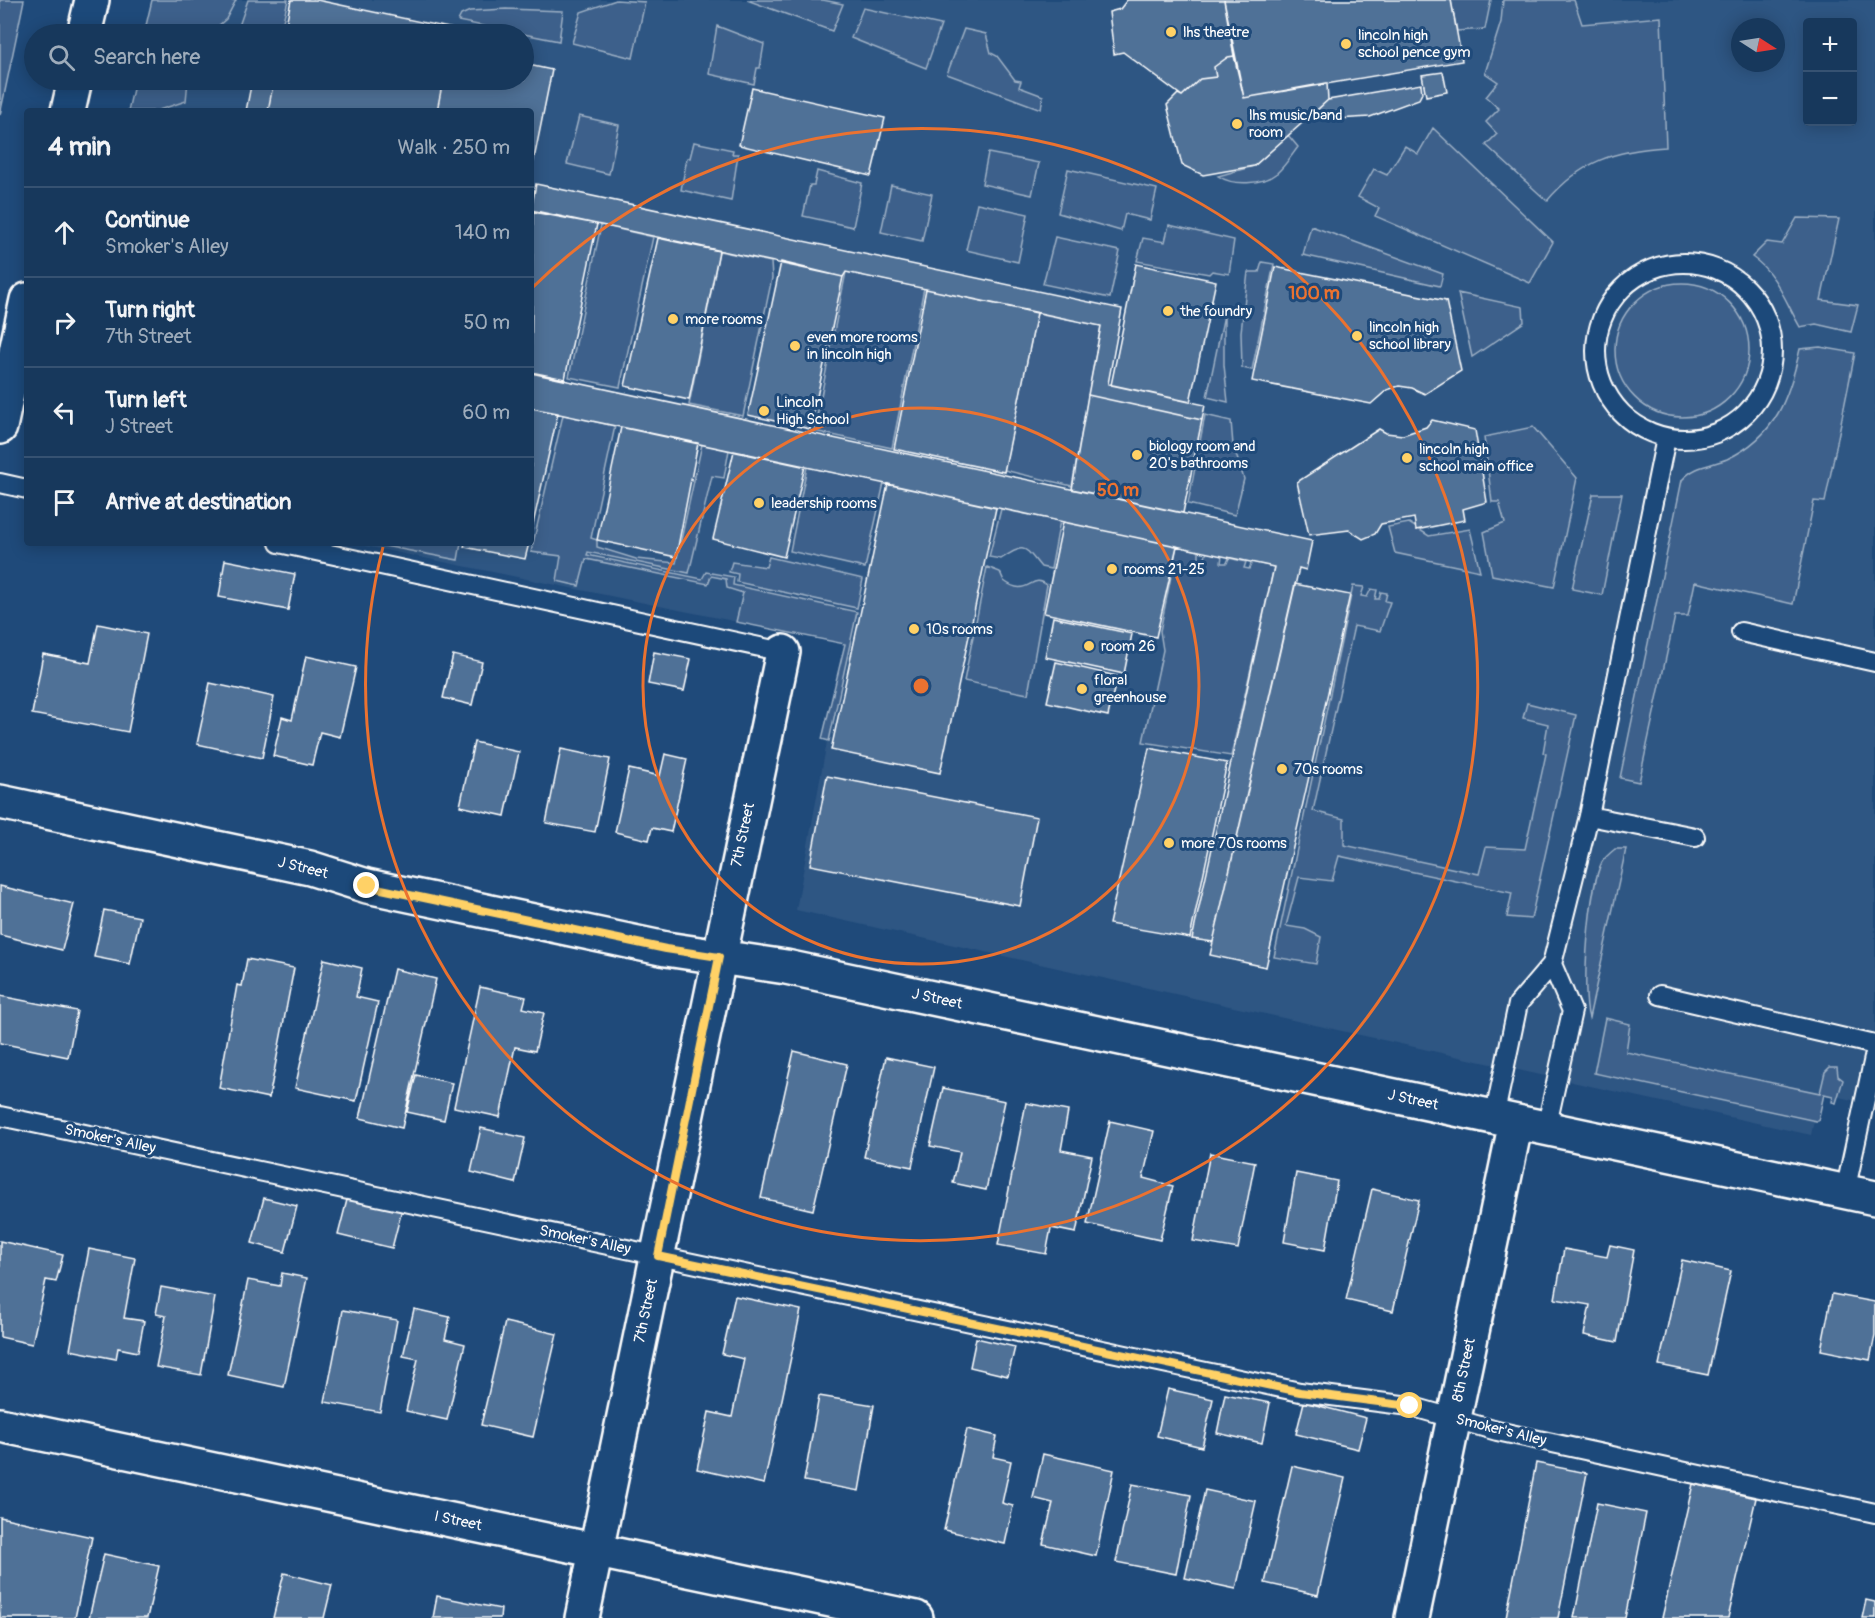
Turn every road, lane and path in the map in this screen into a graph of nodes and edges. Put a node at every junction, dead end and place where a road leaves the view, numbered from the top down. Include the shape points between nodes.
1 (92, 0) edge
2 (86, 24) edge
3 (73, 90) edge
4 (69, 108) edge
5 (24, 314) edge
6 (0, 427) edge
7 (1666, 438) junction
8 (0, 483) edge
9 (24, 488) edge
10 (293, 546) edge
11 (1741, 632) dead end
12 (783, 652) joint
13 (1875, 662) edge
14 (0, 802) edge
15 (1589, 816) junction
16 (1695, 837) dead end
17 (719, 957) junction
18 (1552, 964) junction
19 (1660, 995) dead end
20 (1875, 1045) edge
21 (1875, 1053) edge
22 (0, 1116) edge
23 (1519, 1123) junction
24 (1860, 1195) edge
25 (658, 1256) junction
26 (1454, 1419) junction
27 (0, 1425) edge
28 (1875, 1513) edge
29 (596, 1551) junction
30 (582, 1618) edge
31 (916, 1618) edge
32 (1412, 1618) edge

1 - 2 street
3 - 4 street
5 - 6 street
7 - 7 lane via 1699,439 1729,428 1754,406 1769,377 1773,345 1765,313 1746,286 1718,268 1686,262 1654,267 1626,284 1605,309 1596,341 1598,374 1612,403 1636,426
7 - 15 lane
8 - 9 lane
10 - 12 lane
11 - 13 lane
12 - 17 street, 7th Street
14 - 17 street, J Street via 310,867 379,889
15 - 16 lane
15 - 18 lane
17 - 23 street, J Street via 786,967
17 - 25 street, 7th Street
18 - 23 lane via 1518,1005
18 - 23 lane via 1572,1011
19 - 20 lane
21 - 24 lane
22 - 25 lane, Smoker's Alley
23 - 24 street, J Street
23 - 26 street, 8th Street
25 - 26 lane, Smoker's Alley via 1300,1392 1410,1406
25 - 29 street, 7th Street
26 - 28 lane, Smoker's Alley
26 - 32 street, 8th Street
27 - 29 street, I Street
29 - 30 street, 7th Street
29 - 31 street, I Street

